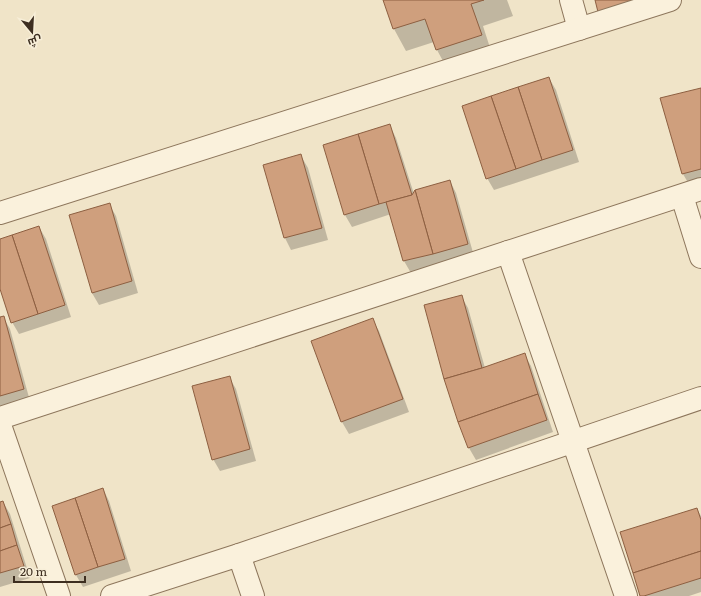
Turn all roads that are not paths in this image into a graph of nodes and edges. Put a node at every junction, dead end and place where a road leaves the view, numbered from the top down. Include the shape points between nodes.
1 (571, 0) edge
2 (670, 0) edge
3 (579, 29) junction
4 (691, 193) edge
5 (0, 213) edge
6 (508, 252) junction
7 (701, 257) edge
8 (701, 398) edge
9 (0, 418) edge
10 (0, 424) edge
11 (573, 441) junction
12 (238, 555) junction
13 (59, 596) edge
14 (112, 596) edge
15 (253, 596) edge
16 (626, 596) edge

1 - 3 street
2 - 3 street
3 - 5 street
4 - 6 street
4 - 7 street
6 - 9 street
6 - 11 street
8 - 11 street
10 - 13 street
11 - 12 street
11 - 16 street
12 - 14 street
12 - 15 street

